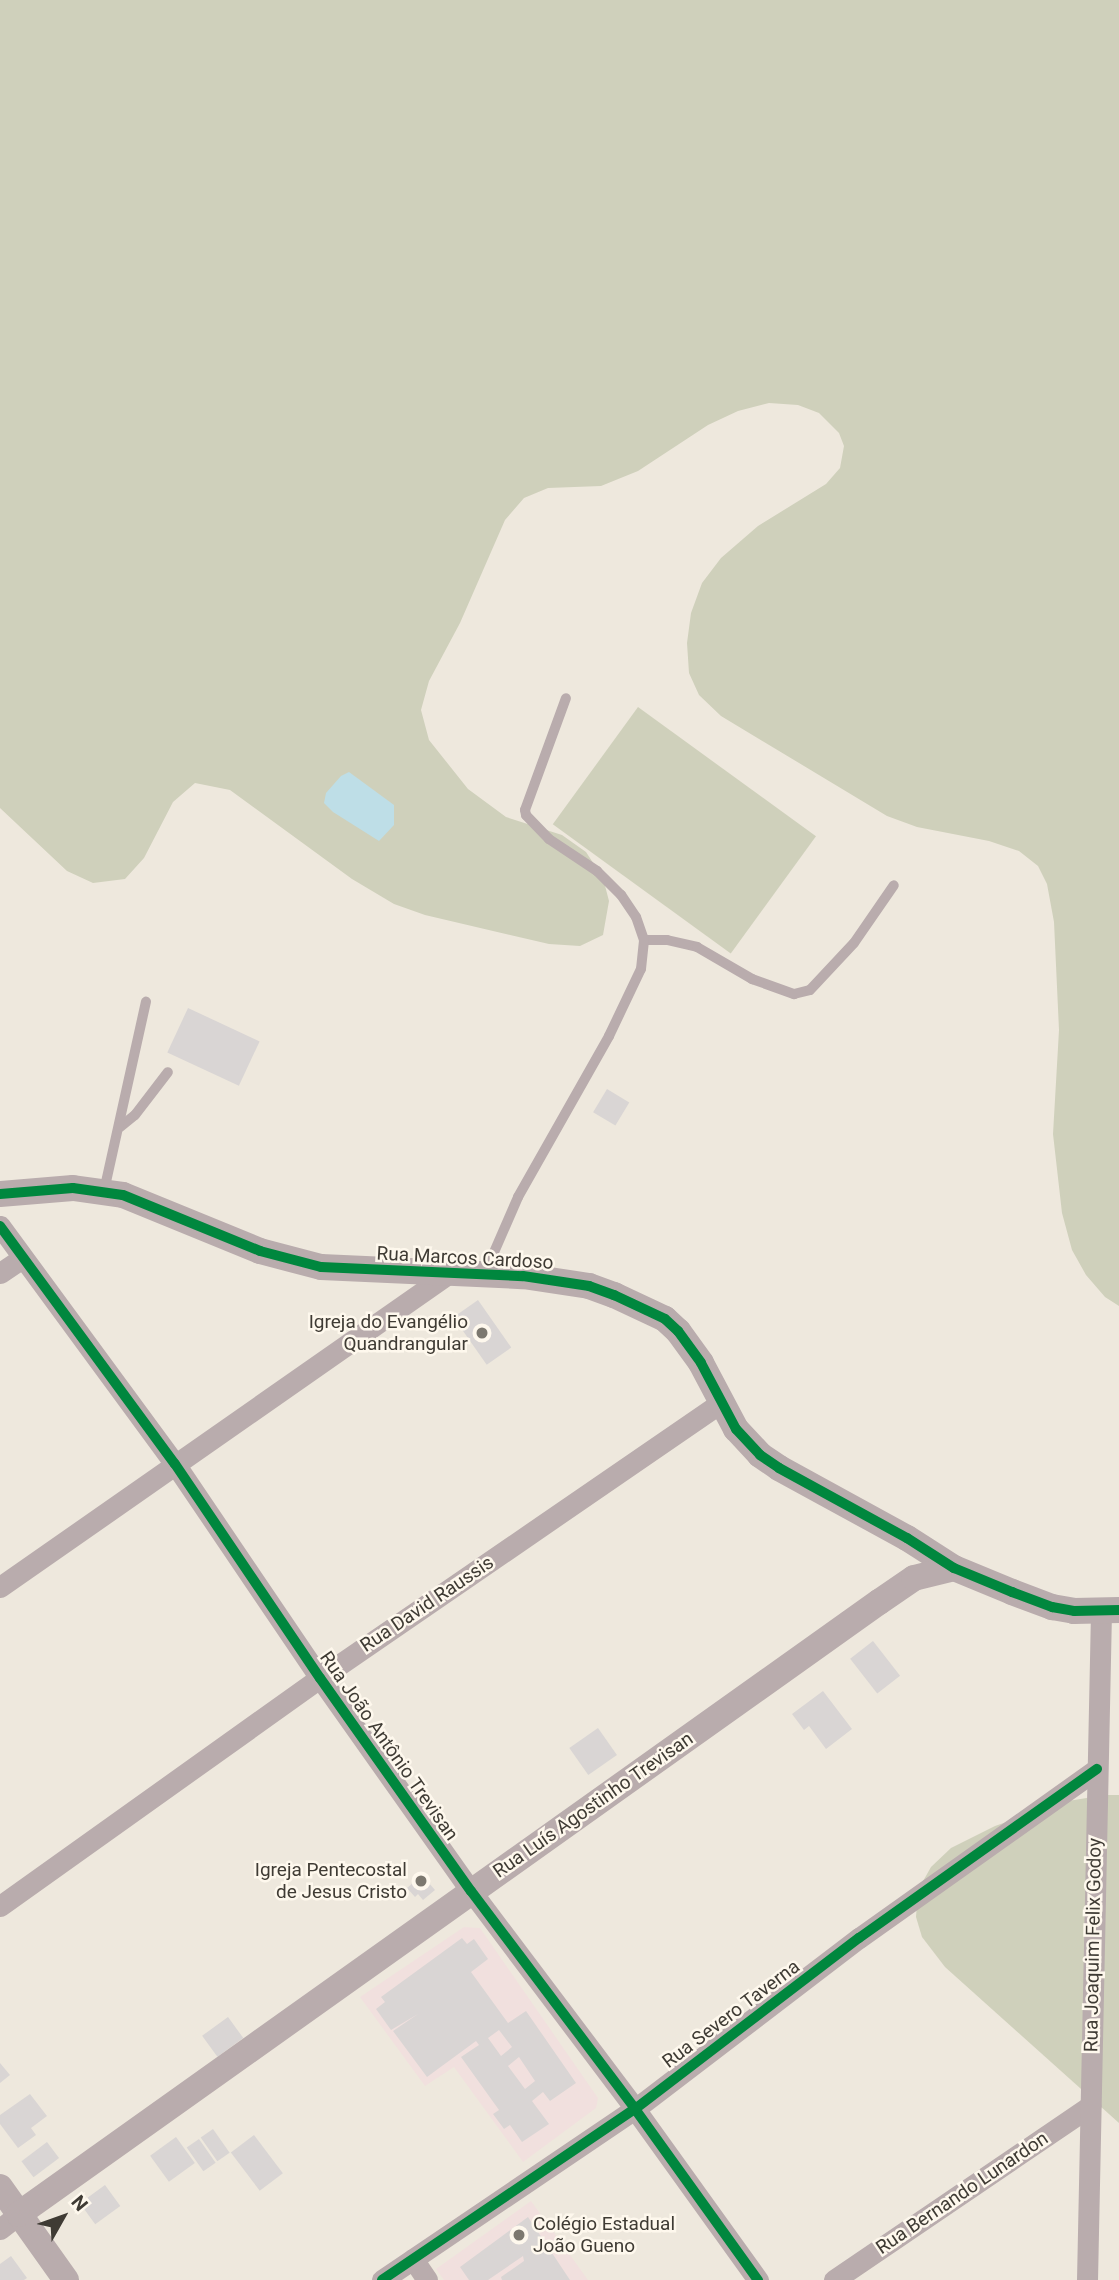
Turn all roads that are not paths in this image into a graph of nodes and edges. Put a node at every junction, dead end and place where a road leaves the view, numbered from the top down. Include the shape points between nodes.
1 (566, 698) dead end
2 (894, 886) dead end
3 (644, 940) junction
4 (146, 1002) dead end
5 (168, 1072) dead end
6 (120, 1127) junction
7 (104, 1191) junction
8 (0, 1194) edge
9 (0, 1226) edge
10 (22, 1258) junction
11 (0, 1273) edge
12 (485, 1273) junction
13 (448, 1274) junction
14 (720, 1403) junction
15 (175, 1464) junction
16 (954, 1568) junction
17 (0, 1587) edge
18 (1110, 1611) edge
19 (320, 1678) junction
20 (1097, 1769) junction
21 (471, 1891) junction
22 (0, 1906) edge
23 (1090, 2106) junction
24 (635, 2109) junction
25 (0, 2187) edge
26 (10, 2221) edge
27 (413, 2259) junction
28 (66, 2280) edge
29 (382, 2280) edge
30 (427, 2280) edge
31 (758, 2280) edge
32 (834, 2280) edge
33 (1087, 2280) edge

1 - 3 lane via 526,815 549,839 597,871 636,917
2 - 3 lane via 854,943 810,990 794,994 752,979 697,947
3 - 12 lane via 641,969 627,1000 518,1197
4 - 6 lane
5 - 6 lane
6 - 7 lane
7 - 8 street, Rua Marcos Cardoso via 51,1188
7 - 13 street, Rua Marcos Cardoso via 282,1259 331,1268
9 - 10 street, Rua João Antônio Trevisan
10 - 11 street
10 - 15 street, Rua João Antônio Trevisan
12 - 13 street, Rua Marcos Cardoso
12 - 14 street, Rua Marcos Cardoso via 589,1286 651,1311 688,1343
13 - 15 street
14 - 16 street, Rua Marcos Cardoso via 760,1455
14 - 19 street, Rua David Raussis
15 - 17 street
15 - 19 street, Rua João Antônio Trevisan
16 - 18 street, Rua Marcos Cardoso via 1052,1607
16 - 21 street, Rua Luís Agostinho Trevisan via 914,1578
18 - 20 street, Rua Joaquim Felix Godoy
19 - 21 street, Rua João Antônio Trevisan
19 - 22 street, Rua David Raussis
20 - 23 street, Rua Joaquim Felix Godoy
20 - 24 street, Rua Severo Taverna via 859,1938
21 - 24 street, Rua João Antônio Trevisan
21 - 26 street, Rua Luís Agostinho Trevisan
23 - 32 street, Rua Bernando Lunardon
23 - 33 street, Rua Joaquim Felix Godoy
24 - 27 street, Rua Severo Taverna
24 - 31 street, Rua João Antônio Trevisan
25 - 26 street
26 - 28 street
27 - 29 street, Rua Severo Taverna
27 - 30 street

